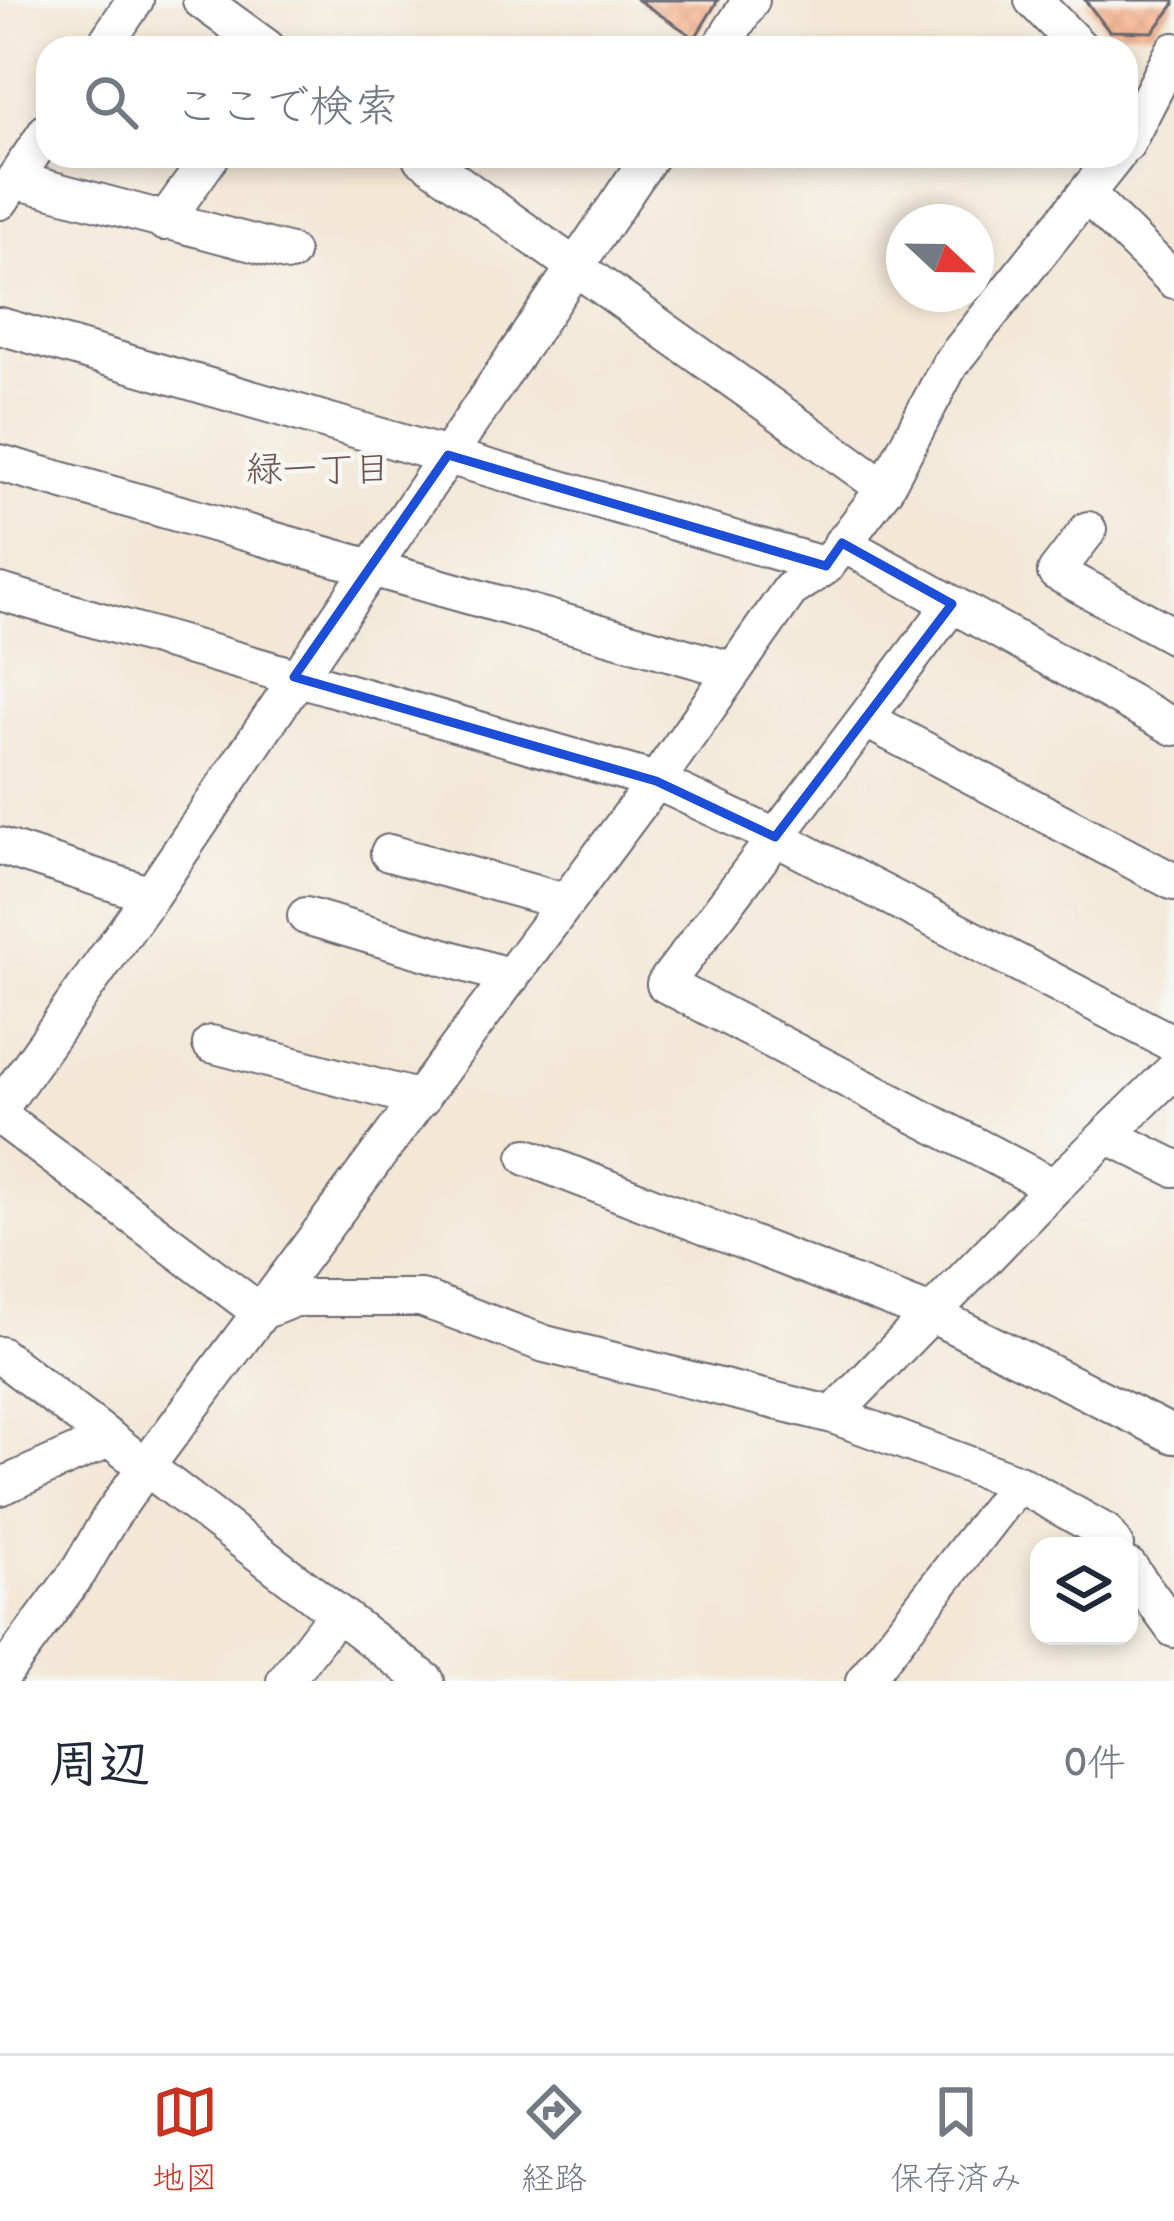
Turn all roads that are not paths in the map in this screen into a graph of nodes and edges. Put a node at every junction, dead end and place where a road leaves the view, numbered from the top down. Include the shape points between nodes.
1 (135, 0) edge
2 (201, 0) edge
3 (751, 0) edge
4 (1033, 0) edge
5 (111, 36) edge
6 (250, 36) edge
7 (728, 36) edge
8 (1068, 36) edge
9 (1174, 51) edge
10 (1149, 100) edge
11 (36, 148) edge
12 (202, 168) edge
13 (437, 168) edge
14 (642, 168) edge
15 (1107, 168) edge
16 (7, 191) edge
17 (1086, 194) junction
18 (164, 222) junction
19 (290, 253) dead end
20 (578, 267) junction
21 (1174, 280) edge
22 (0, 326) edge
23 (448, 454) junction
24 (0, 463) edge
25 (884, 488) junction
26 (1088, 530) dead end
27 (834, 555) junction
28 (371, 566) junction
29 (0, 592) edge
30 (952, 604) junction
31 (1174, 636) edge
32 (732, 670) junction
33 (294, 677) junction
34 (865, 718) junction
35 (1174, 727) edge
36 (656, 781) junction
37 (775, 837) junction
38 (0, 846) edge
39 (389, 853) dead end
40 (1174, 882) edge
41 (151, 895) junction
42 (565, 902) junction
43 (306, 916) dead end
44 (511, 977) junction
45 (212, 1044) dead end
46 (1174, 1044) edge
47 (1174, 1070) edge
48 (421, 1099) junction
49 (0, 1113) edge
50 (1107, 1135) junction
51 (527, 1157) dead end
52 (1174, 1168) edge
53 (1054, 1187) junction
54 (260, 1312) junction
55 (931, 1314) junction
56 (0, 1355) edge
57 (833, 1415) junction
58 (1174, 1435) edge
59 (106, 1440) junction
60 (145, 1468) junction
61 (1018, 1483) junction
62 (0, 1487) edge
63 (1108, 1537) edge
64 (1138, 1580) edge
65 (336, 1614) junction
66 (1174, 1630) edge
67 (0, 1678) edge
68 (285, 1681) edge
69 (426, 1681) edge
70 (864, 1681) edge

1 - 5 street
2 - 6 street
3 - 7 street
4 - 8 street
9 - 10 street
11 - 16 street
12 - 18 street
13 - 20 street
14 - 20 street
15 - 17 street
16 - 18 street
17 - 21 street
17 - 25 street via 950,364
18 - 19 street
20 - 23 street
20 - 25 street
22 - 23 street
23 - 27 street
23 - 28 street
24 - 28 street
25 - 27 street
26 - 31 street via 1056,572
27 - 30 street
27 - 32 street via 790,590
28 - 32 street
28 - 33 street
29 - 33 street
30 - 34 street
30 - 35 street
32 - 36 street
33 - 36 street
33 - 41 street
34 - 37 street
34 - 40 street
36 - 37 street
36 - 42 street
37 - 46 street
37 - 53 street via 665,984
38 - 41 street
39 - 42 street
41 - 49 street
42 - 44 street
43 - 44 street
44 - 48 street
45 - 48 street
47 - 50 street
48 - 54 street
49 - 54 street
50 - 52 street
50 - 53 street
51 - 55 street
53 - 55 street
54 - 57 street via 295,1298 421,1298 545,1344
54 - 60 street
55 - 57 street
55 - 58 street
56 - 59 street
57 - 61 street
59 - 60 street
59 - 62 street
60 - 65 street
60 - 67 street
61 - 63 street
61 - 70 street
64 - 66 street
65 - 68 street
65 - 69 street

